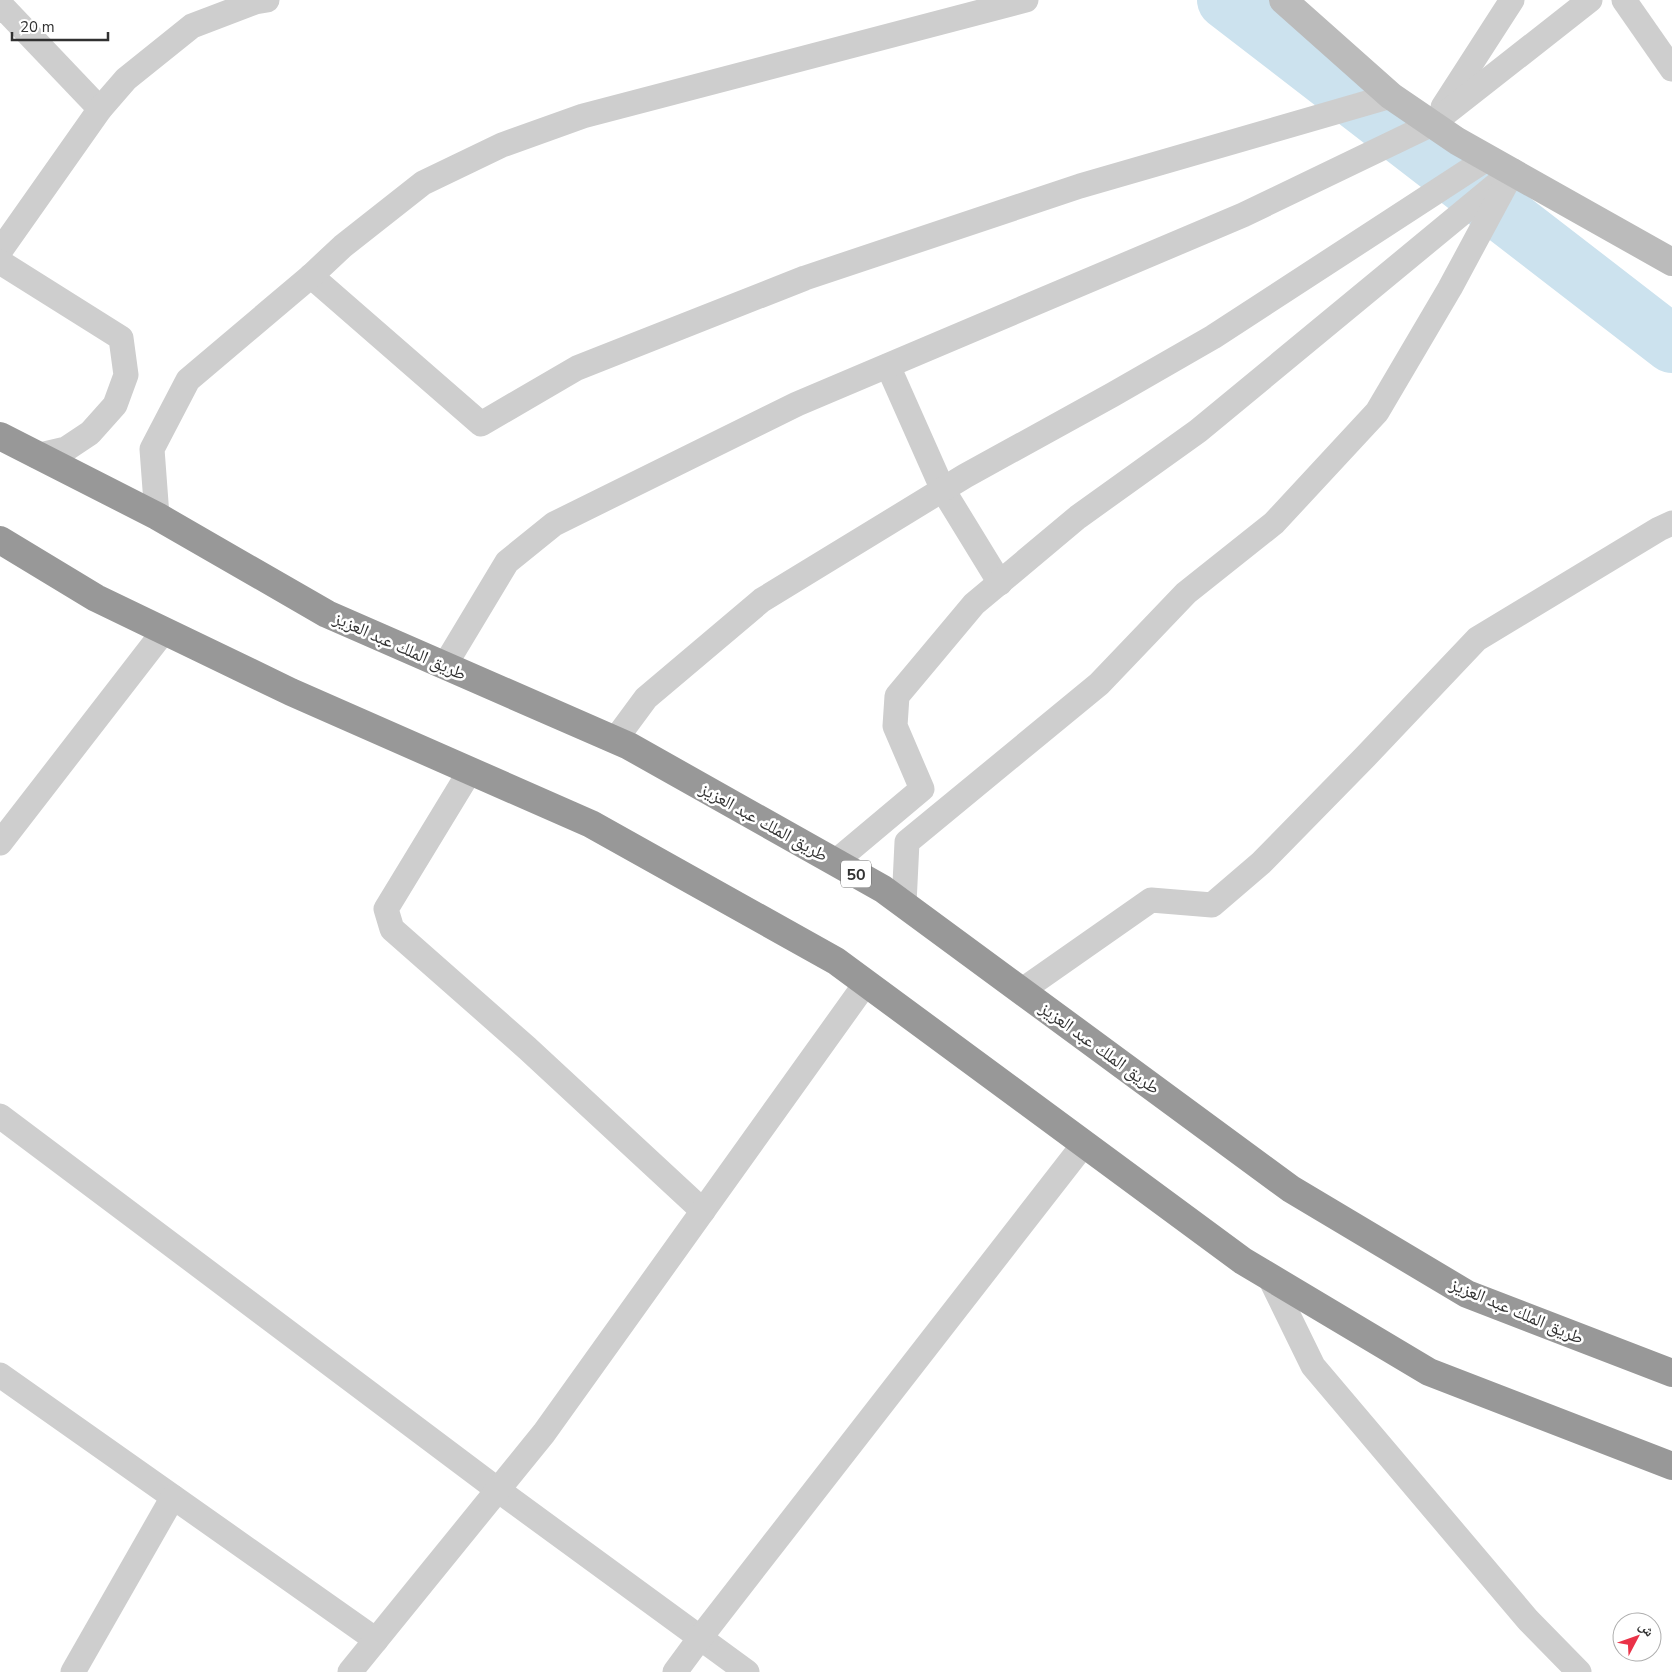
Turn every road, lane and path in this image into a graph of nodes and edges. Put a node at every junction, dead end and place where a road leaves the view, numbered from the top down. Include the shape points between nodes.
1 (267, 0) edge
2 (1026, 0) edge
3 (1283, 0) edge
4 (1512, 0) edge
5 (1590, 0) edge
6 (1624, 0) edge
7 (0, 4) edge
8 (1672, 68) edge
9 (1392, 96) junction
10 (100, 109) junction
11 (1432, 124) junction
12 (1488, 158) junction
13 (1513, 171) junction
14 (0, 251) edge
15 (0, 262) edge
16 (1672, 262) edge
17 (311, 276) junction
18 (888, 366) junction
19 (0, 436) edge
20 (36, 456) junction
21 (942, 490) junction
22 (157, 516) junction
23 (1672, 523) edge
24 (0, 540) edge
25 (1000, 583) junction
26 (164, 631) junction
27 (445, 665) junction
28 (615, 740) junction
29 (470, 771) junction
30 (0, 843) edge
31 (835, 862) junction
32 (904, 904) junction
33 (866, 984) junction
34 (1021, 991) junction
35 (0, 1116) edge
36 (1084, 1144) junction
37 (702, 1210) junction
38 (1269, 1276) junction
39 (1672, 1373) edge
40 (2, 1381) edge
41 (1672, 1466) edge
42 (498, 1490) junction
43 (174, 1497) junction
44 (700, 1638) junction
45 (376, 1640) junction
46 (73, 1672) edge
47 (350, 1672) edge
48 (676, 1672) edge
49 (747, 1672) edge
50 (1579, 1672) edge

1 - 10 street via 192,26 126,79
2 - 17 street via 583,116 502,145 423,183 343,246
3 - 9 street
4 - 11 street
5 - 11 street
6 - 8 street
7 - 10 street
9 - 11 street
9 - 17 street via 1080,186 805,278 577,368 481,424
10 - 14 street
11 - 12 street
11 - 18 street via 1244,215
12 - 13 street
12 - 21 street via 1213,338
13 - 16 street
13 - 25 street via 1198,431 1078,517
13 - 32 street via 1450,288 1377,412 1274,523 1186,593 1099,684 907,842
15 - 20 street via 121,338 126,375 114,405 90,433 66,448
17 - 22 street via 188,380 152,450
18 - 21 street
18 - 27 street via 797,404 554,524 507,562
19 - 20 highway, طريق الملك عبد العزيز / 50
20 - 22 highway, طريق الملك عبد العزيز / 50
21 - 25 street
21 - 28 street via 762,600 646,698
22 - 27 highway, طريق الملك عبد العزيز / 50 via 327,614
23 - 34 street via 1476,639 1268,856 1212,905 1151,900
24 - 26 highway via 96,598
25 - 31 street via 974,604 897,696 895,726 922,789
26 - 29 highway via 291,692
26 - 30 street
27 - 28 highway, طريق الملك عبد العزيز / 50
28 - 31 highway, طريق الملك عبد العزيز / 50
29 - 33 highway via 591,824 836,961
29 - 37 street via 386,909 392,930 527,1048
31 - 32 highway, طريق الملك عبد العزيز / 50
32 - 34 highway, طريق الملك عبد العزيز / 50
33 - 36 highway
33 - 37 street
34 - 39 highway, طريق الملك عبد العزيز / 50 via 1291,1189 1458,1289
35 - 42 street
36 - 38 highway via 1243,1261
36 - 44 street
37 - 42 street via 544,1433
38 - 41 highway via 1429,1372
38 - 50 street via 1313,1366 1528,1620
40 - 43 street
42 - 44 street
42 - 45 street
43 - 45 street
43 - 46 street
44 - 48 street
44 - 49 street
45 - 47 street

